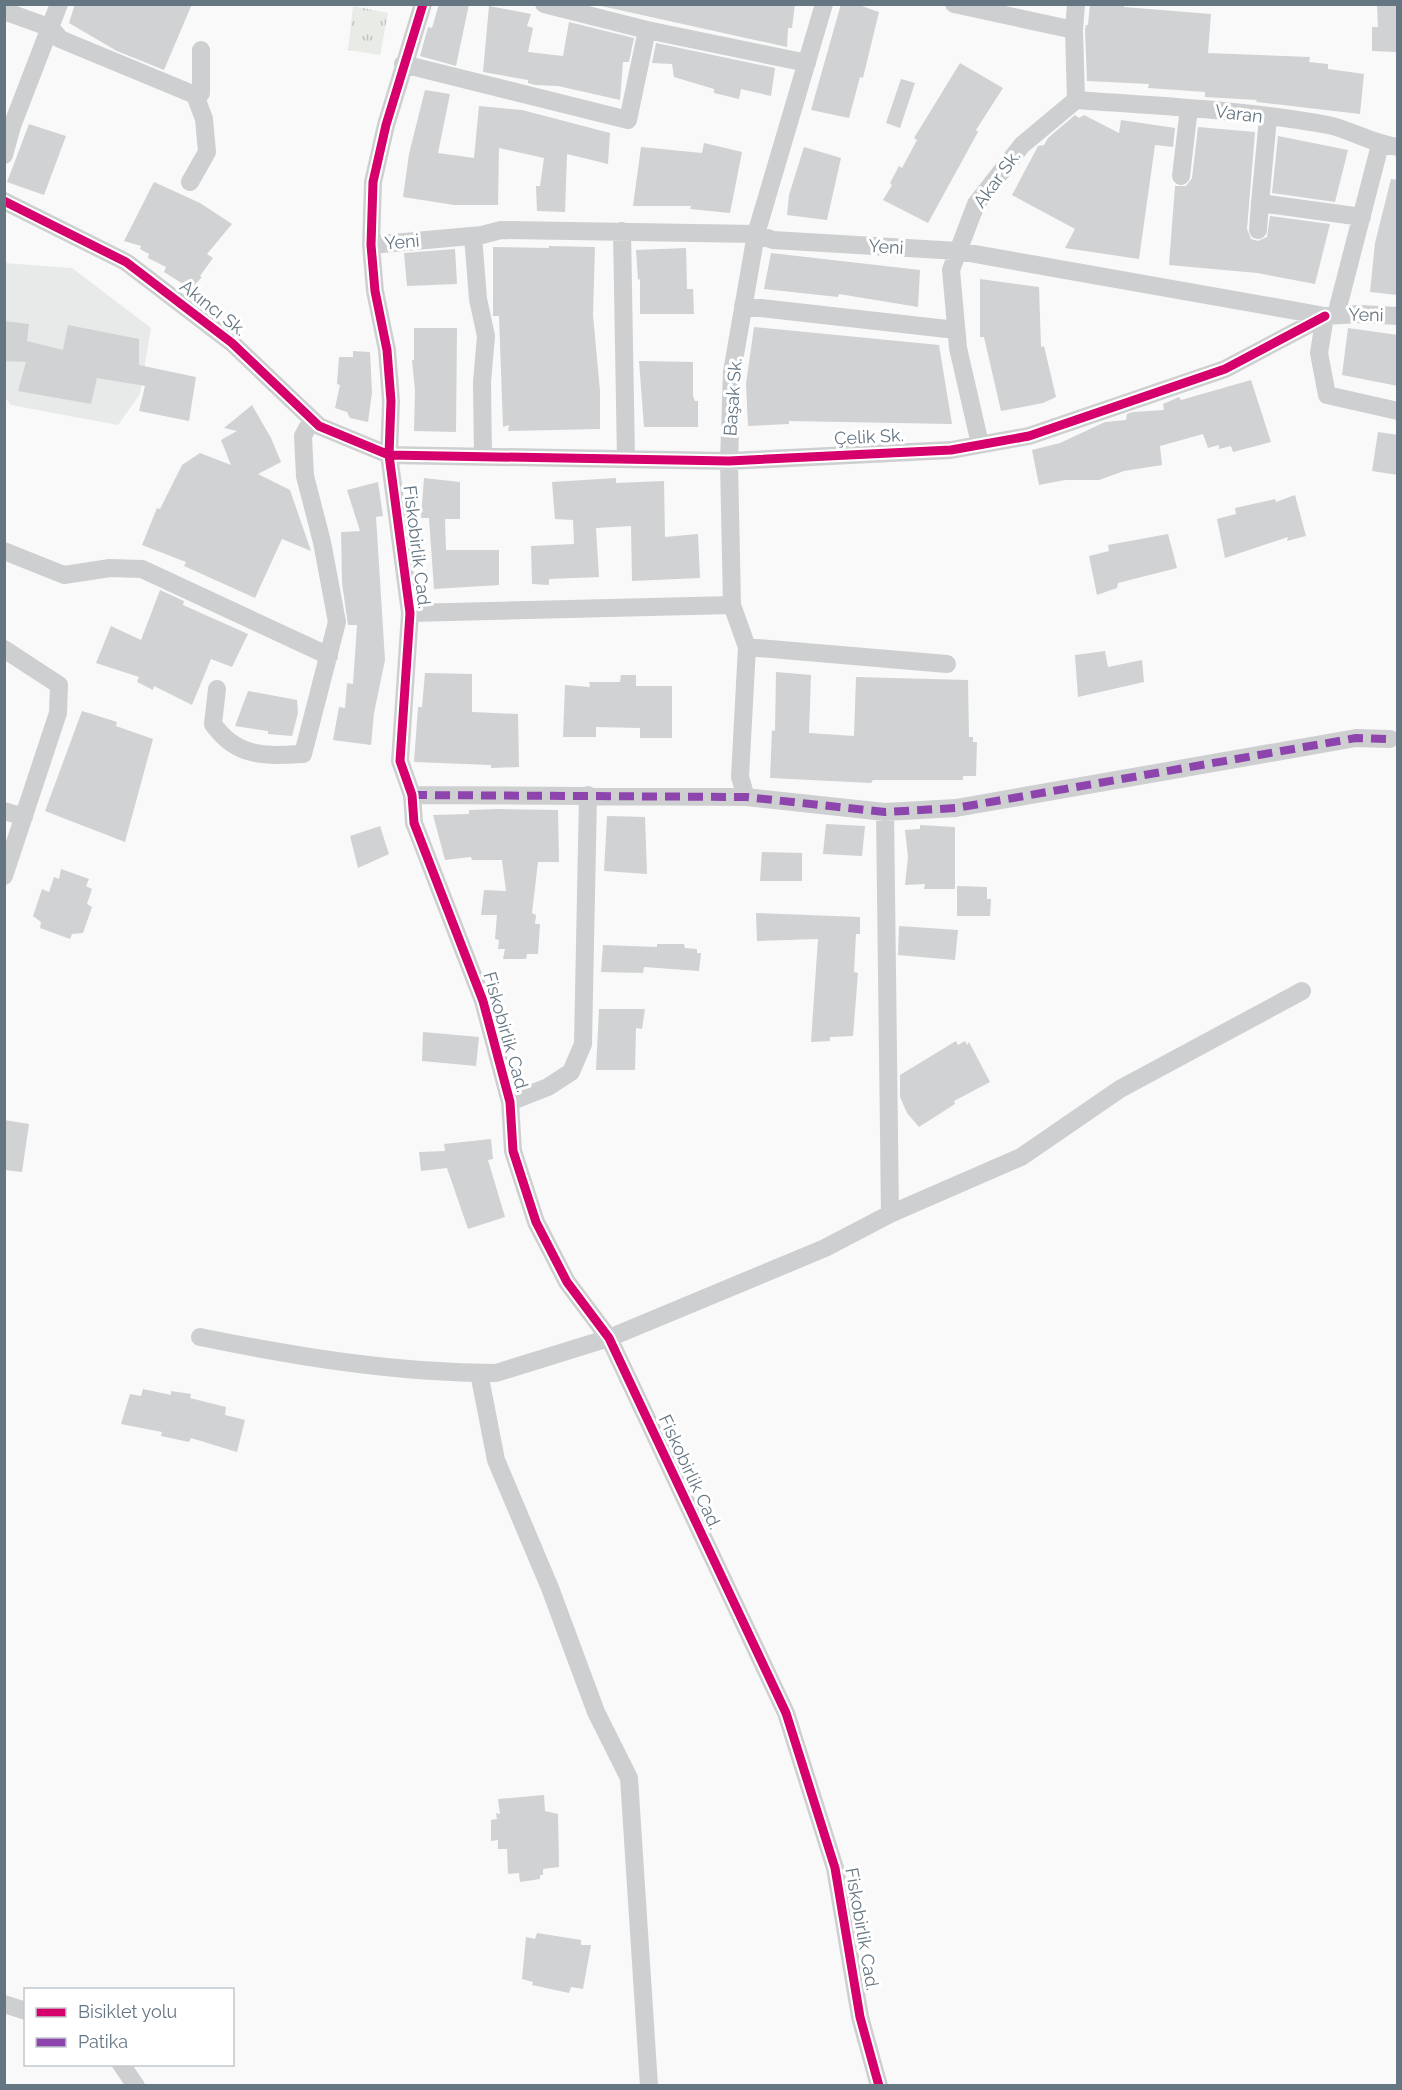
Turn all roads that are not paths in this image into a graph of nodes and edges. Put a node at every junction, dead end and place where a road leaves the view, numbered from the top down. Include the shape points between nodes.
1 (59, 4) edge
2 (423, 4) edge
3 (544, 4) edge
4 (824, 4) edge
5 (954, 4) edge
6 (1076, 4) edge
7 (4, 11) edge
8 (51, 28) junction
9 (647, 30) junction
10 (1074, 30) junction
11 (201, 50) dead end
12 (807, 63) junction
13 (403, 64) junction
14 (195, 95) junction
15 (1076, 100) junction
16 (1189, 108) junction
17 (1268, 118) junction
18 (1389, 146) edge
19 (4, 156) edge
20 (1181, 176) dead end
21 (190, 182) dead end
22 (4, 201) edge
23 (1260, 203) junction
24 (1362, 217) junction
25 (1258, 230) dead end
26 (622, 231) junction
27 (756, 234) junction
28 (473, 236) junction
29 (371, 244) junction
30 (958, 250) junction
31 (743, 306) junction
32 (1330, 316) junction
33 (1398, 316) edge
34 (956, 330) junction
35 (1398, 411) edge
36 (312, 419) junction
37 (980, 444) junction
38 (389, 455) junction
39 (483, 457) junction
40 (626, 459) junction
41 (729, 461) junction
42 (4, 551) edge
43 (732, 605) junction
44 (410, 613) junction
45 (747, 647) junction
46 (4, 649) edge
47 (328, 656) junction
48 (947, 664) dead end
49 (217, 689) dead end
50 (1390, 739) dead end
51 (412, 795) junction
52 (588, 795) junction
53 (746, 797) junction
54 (4, 811) edge
55 (885, 812) junction
56 (24, 817) junction
57 (4, 876) edge
58 (1302, 992) dead end
59 (510, 1102) junction
60 (890, 1214) junction
61 (200, 1337) dead end
62 (609, 1338) junction
63 (478, 1373) junction
64 (4, 2004) edge
65 (24, 2010) edge
66 (122, 2066) edge
67 (136, 2085) edge
68 (649, 2085) edge
69 (879, 2085) edge

1 - 8 street
2 - 13 street, Fiskobirlik Cad.
3 - 9 street
4 - 12 street, Başak Sk.
5 - 10 street
6 - 10 street
7 - 8 street
8 - 14 street via 60,39
8 - 19 street
9 - 12 street
9 - 13 street via 628,120
10 - 15 street
11 - 14 street via 201,93
12 - 27 street, Başak Sk.
13 - 29 street, Fiskobirlik Cad. via 373,182
14 - 21 street via 204,119 207,152
15 - 16 street, Varan
15 - 30 street, Akar Sk. via 1022,145 976,204
16 - 17 street, Varan
16 - 20 street
17 - 18 street, Varan via 1329,126
17 - 23 street
18 - 24 street
22 - 36 street, Akıncı Sk. via 126,262 232,343
23 - 24 street
23 - 25 street
24 - 32 street
26 - 27 street, Yeni
26 - 28 street, Yeni via 501,230
26 - 40 street
27 - 30 street, Yeni via 773,240
27 - 31 street, Başak Sk.
28 - 29 street, Yeni
28 - 39 street via 478,299 486,336
29 - 38 street, Fiskobirlik Cad. via 391,401
30 - 32 street, Yeni
30 - 34 street, Akar Sk. via 951,270
31 - 34 street
31 - 41 street, Başak Sk. via 732,372
32 - 33 street, Yeni
32 - 35 street via 1319,353 1328,395
32 - 37 street, Çelik Sk. via 1225,369 1029,436
34 - 37 street, Akar Sk.
36 - 38 street, Akıncı Sk. via 319,426
36 - 47 street via 303,436 304,466 337,622
37 - 41 street, Çelik Sk. via 951,450
38 - 39 street, Çelik Sk.
38 - 44 street, Fiskobirlik Cad.
39 - 40 street, Çelik Sk.
40 - 41 street, Çelik Sk.
41 - 43 street, Başak Sk.
42 - 47 street via 64,575 110,568 142,569
43 - 44 street
43 - 45 street, Başak Sk.
44 - 51 street, Fiskobirlik Cad. via 400,761
45 - 48 street
45 - 53 street, Başak Sk. via 740,777
46 - 56 street via 59,685 58,713
47 - 49 street via 303,754 245,752 224,740 213,724
50 - 55 street via 1356,738 956,808
51 - 52 street
51 - 59 street, Fiskobirlik Cad. via 414,823 483,1001
52 - 53 street
52 - 59 street via 584,1044 571,1072 548,1087
53 - 55 street
54 - 56 street
55 - 60 street
56 - 57 street
58 - 60 street via 1120,1089 1021,1157
59 - 62 street, Fiskobirlik Cad. via 513,1151 536,1222 567,1282
60 - 62 street via 825,1248
61 - 63 street via 424,1373
62 - 63 street via 496,1373
62 - 69 street, Fiskobirlik Cad. via 786,1713 836,1868 860,2018
63 - 68 street via 496,1460 596,1712 629,1778
64 - 65 street
66 - 67 street

